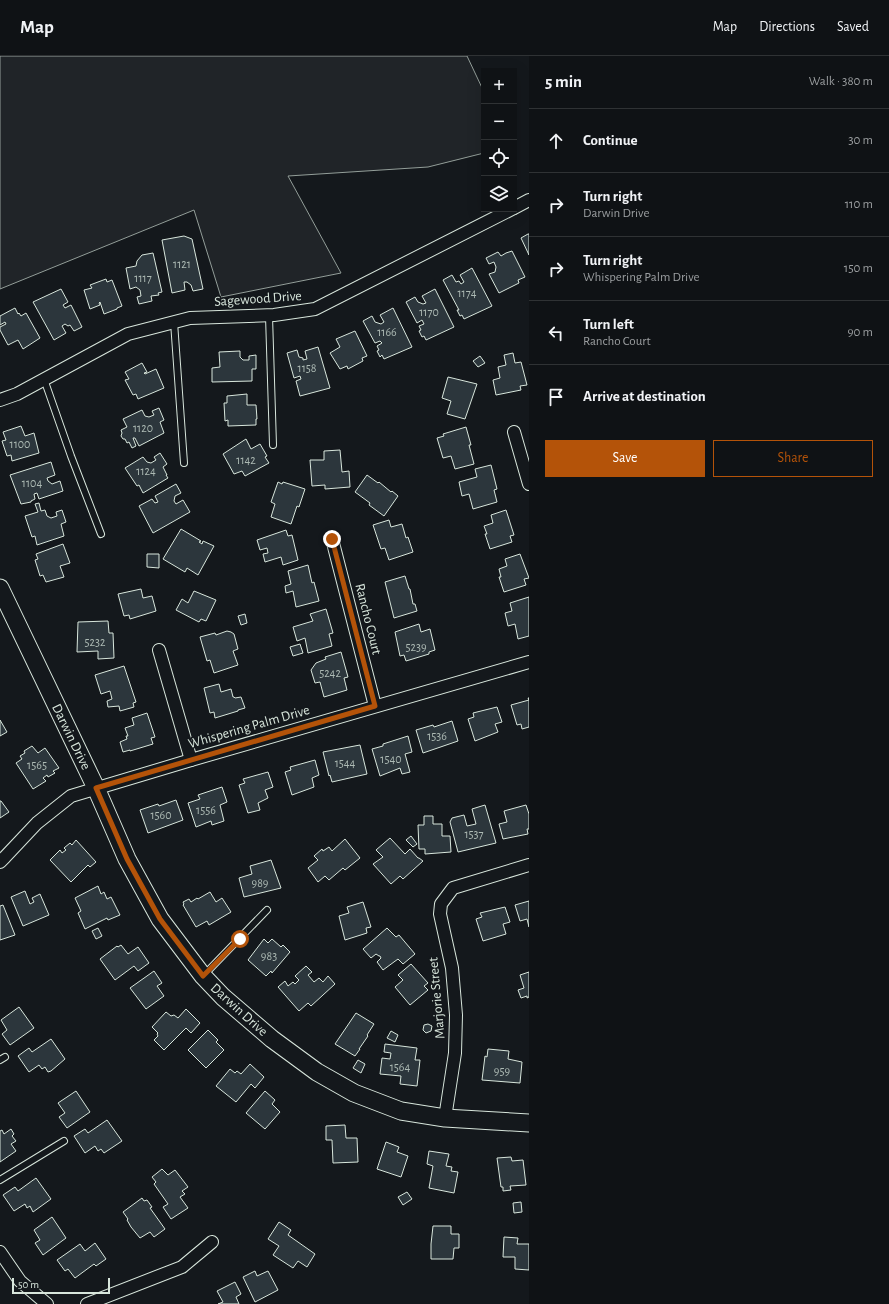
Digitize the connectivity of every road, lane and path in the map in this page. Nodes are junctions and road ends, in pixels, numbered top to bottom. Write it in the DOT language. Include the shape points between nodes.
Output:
graph roads {
  1 [pos="529,200"];
  2 [pos="517,206"];
  3 [pos="505,212"];
  4 [pos="270,316"];
  5 [pos="174,322"];
  6 [pos="44,379"];
  7 [pos="0,400"];
  8 [pos="514,432"];
  9 [pos="273,445"];
  10 [pos="184,463"];
  11 [pos="529,484"];
  12 [pos="102,534"];
  13 [pos="332,539"];
  14 [pos="0,588"];
  15 [pos="160,650"];
  16 [pos="529,662"];
  17 [pos="375,706"];
  18 [pos="191,760"];
  19 [pos="96,788"];
  20 [pos="0,862"];
  21 [pos="529,865"];
  22 [pos="267,910"];
  23 [pos="203,976"];
  24 [pos="445,1118"];
  25 [pos="529,1124"];
  26 [pos="64,1141"];
  27 [pos="0,1180"];
  28 [pos="212,1242"];
  29 [pos="0,1252"];
  30 [pos="47,1304"];
  31 [pos="87,1304"];
  1 -- 2 [label="street, Sagewood Drive"];
  3 -- 4 [label="street, Sagewood Drive" via="315,309"];
  4 -- 5 [label="street, Sagewood Drive" via="190,318"];
  4 -- 9 [label="lane"];
  5 -- 6 [label="street, Sagewood Drive" via="128,334"];
  5 -- 10 [label="lane"];
  6 -- 7 [label="street, Sagewood Drive"];
  6 -- 12 [label="lane"];
  8 -- 11 [label="street"];
  13 -- 17 [label="street, Rancho Court"];
  14 -- 19 [label="street, Darwin Drive"];
  15 -- 18 [label="street"];
  16 -- 17 [label="street, Whispering Palm Drive"];
  17 -- 18 [label="street, Whispering Palm Drive"];
  18 -- 19 [label="street, Whispering Palm Drive"];
  19 -- 20 [label="street, Whispering Palm Drive" via="71,796 38,823"];
  19 -- 23 [label="street, Darwin Drive" via="127,859 160,919"];
  21 -- 24 [label="street, Marjorie Street" via="453,888 441,904 440,914 452,968 456,1015 455,1053"];
  22 -- 23 [label="lane"];
  23 -- 24 [label="street, Darwin Drive" via="223,997 272,1039 323,1076 354,1093 401,1111"];
  24 -- 25 [label="street, Darwin Drive"];
  26 -- 27 [label="lane"];
  28 -- 31 [label="street" via="182,1267"];
  29 -- 30 [label="street" via="20,1281"];
}
